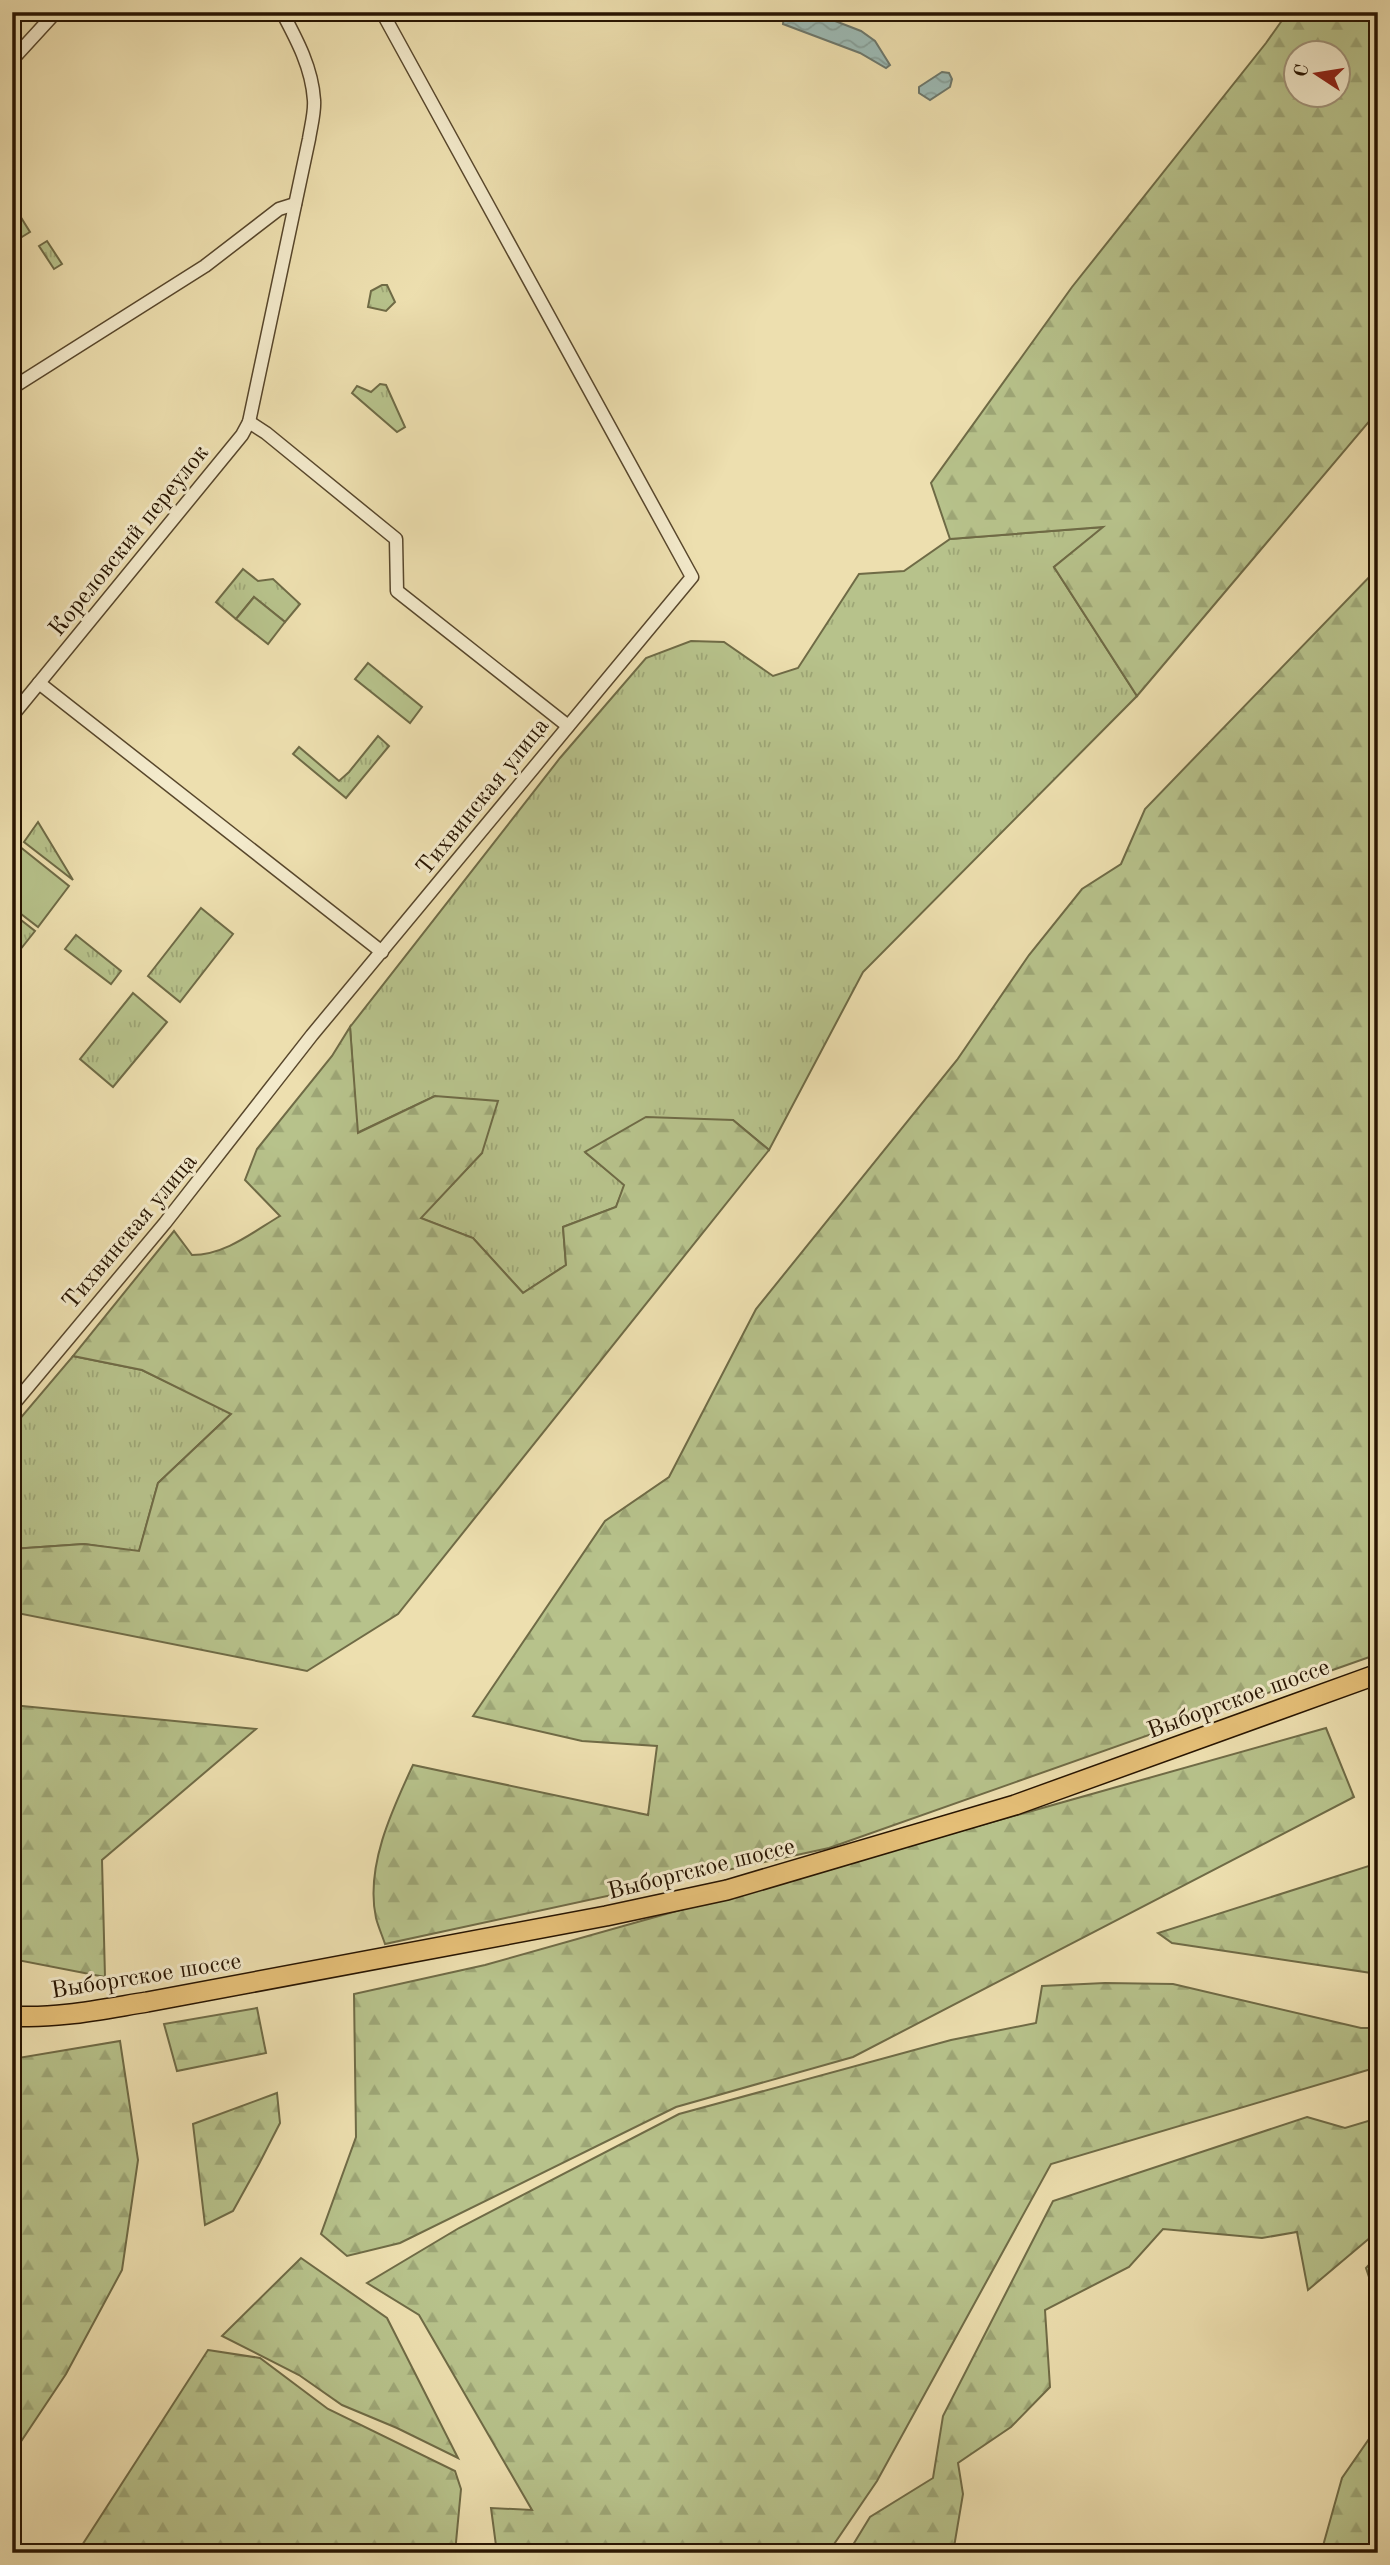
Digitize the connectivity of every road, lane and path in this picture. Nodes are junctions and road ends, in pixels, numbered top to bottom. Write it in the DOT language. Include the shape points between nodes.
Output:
graph roads {
  1 [pos="56,12"];
  2 [pos="282,12"];
  3 [pos="382,12"];
  4 [pos="12,60"];
  5 [pos="295,204"];
  6 [pos="12,388"];
  7 [pos="248,422"];
  8 [pos="39,683"];
  9 [pos="12,716"];
  10 [pos="568,726"];
  11 [pos="382,952"];
  12 [pos="12,1406"];
  13 [pos="1378,1674"];
  14 [pos="12,2016"];
  1 -- 4 [label="street"];
  2 -- 5 [label="street" via="310,71 314,102"];
  3 -- 10 [label="street" via="692,577"];
  5 -- 6 [label="street" via="279,209 205,266"];
  5 -- 7 [label="street"];
  7 -- 8 [label="street, Кореловский переулок"];
  7 -- 10 [label="street, Тихвинская улица" via="396,539 397,591"];
  8 -- 9 [label="street, Кореловский переулок"];
  8 -- 11 [label="street"];
  10 -- 11 [label="street, Тихвинская улица"];
  11 -- 12 [label="street, Тихвинская улица"];
  13 -- 14 [label="main road, Выборгское шоссе" via="1015,1805 727,1890 147,2003"];
}
